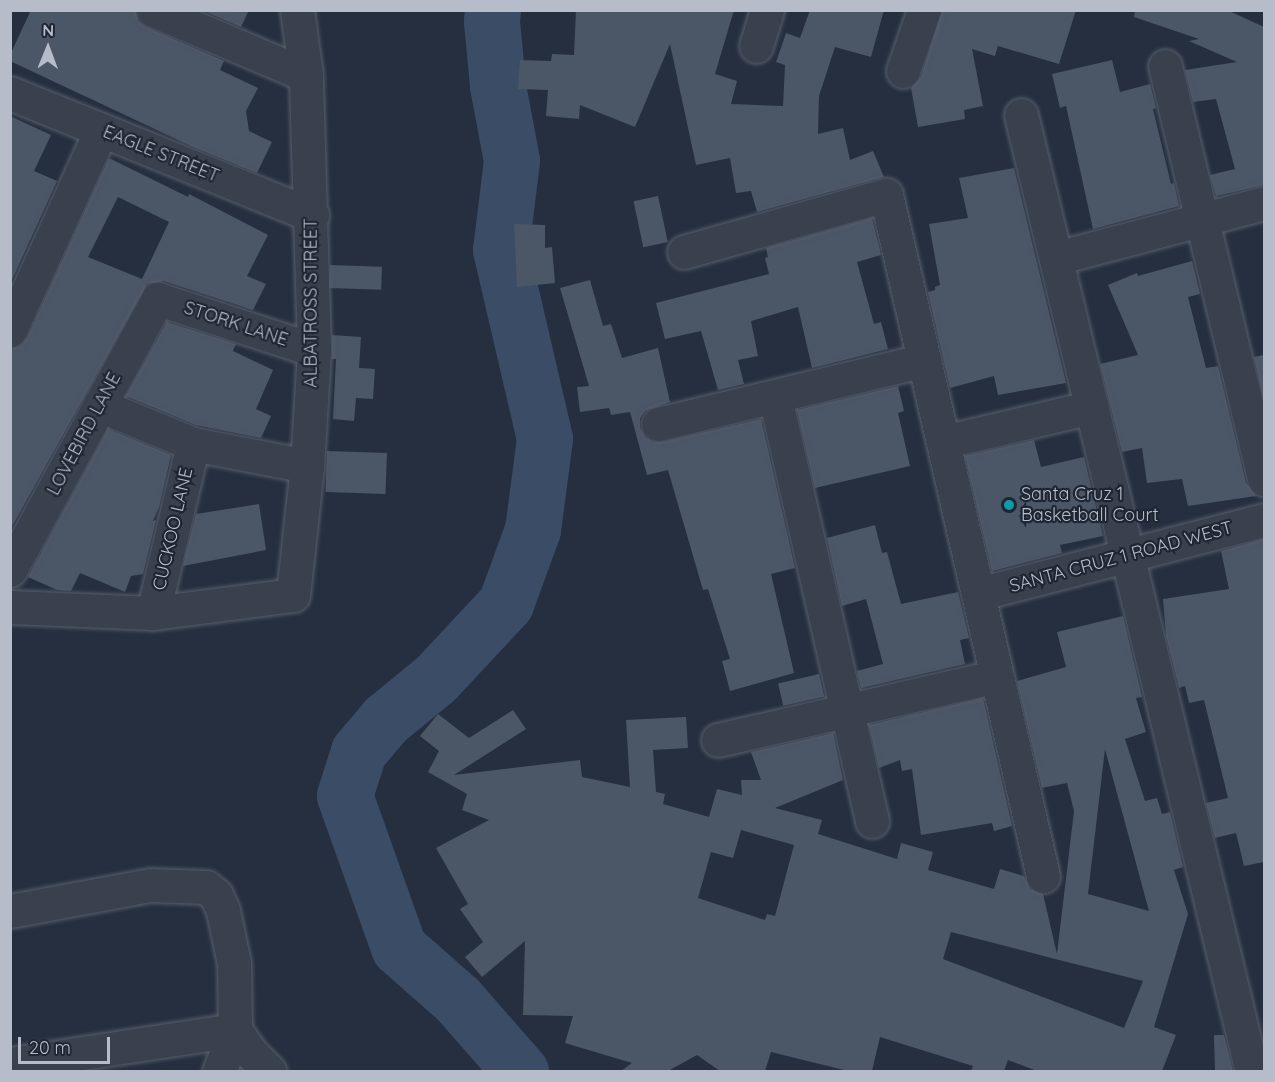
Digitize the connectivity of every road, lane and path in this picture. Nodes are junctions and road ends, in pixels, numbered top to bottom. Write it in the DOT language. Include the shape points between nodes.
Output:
graph roads {
  1 [pos="153,10"];
  2 [pos="297,10"];
  3 [pos="767,10"];
  4 [pos="924,10"];
  5 [pos="756,46"];
  6 [pos="1165,66"];
  7 [pos="903,71"];
  8 [pos="306,75"];
  9 [pos="10,93"];
  10 [pos="1021,115"];
  11 [pos="100,130"];
  12 [pos="1264,203"];
  13 [pos="312,215"];
  14 [pos="1202,220"];
  15 [pos="684,252"];
  16 [pos="1056,258"];
  17 [pos="158,299"];
  18 [pos="10,330"];
  19 [pos="314,350"];
  20 [pos="924,360"];
  21 [pos="775,396"];
  22 [pos="99,405"];
  23 [pos="1092,407"];
  24 [pos="658,424"];
  25 [pos="942,442"];
  26 [pos="192,444"];
  27 [pos="307,466"];
  28 [pos="1264,479"];
  29 [pos="1264,520"];
  30 [pos="1128,555"];
  31 [pos="10,570"];
  32 [pos="978,594"];
  33 [pos="10,607"];
  34 [pos="153,614"];
  35 [pos="997,676"];
  36 [pos="846,711"];
  37 [pos="718,740"];
  38 [pos="872,821"];
  39 [pos="1043,876"];
  40 [pos="10,911"];
  41 [pos="235,1030"];
  42 [pos="10,1064"];
  43 [pos="219,1071"];
  44 [pos="270,1071"];
  45 [pos="1252,1071"];
  1 -- 8 [label="street"];
  2 -- 8 [label="street, ALBATROSS STREET"];
  3 -- 5 [label="street"];
  4 -- 7 [label="street"];
  6 -- 14 [label="street"];
  8 -- 13 [label="street, ALBATROSS STREET"];
  9 -- 11 [label="street, EAGLE STREET"];
  10 -- 16 [label="street"];
  11 -- 13 [label="street, EAGLE STREET"];
  11 -- 18 [label="street"];
  12 -- 14 [label="street"];
  13 -- 19 [label="street, ALBATROSS STREET"];
  14 -- 16 [label="street"];
  14 -- 28 [label="street"];
  15 -- 20 [label="street" via="886,195"];
  16 -- 23 [label="street"];
  17 -- 19 [label="street, STORK LANE"];
  17 -- 22 [label="street, LOVEBIRD LANE"];
  19 -- 27 [label="street, ALBATROSS STREET"];
  20 -- 21 [label="street"];
  20 -- 25 [label="street"];
  21 -- 24 [label="street"];
  21 -- 36 [label="street"];
  22 -- 26 [label="street"];
  22 -- 31 [label="street, LOVEBIRD LANE"];
  23 -- 25 [label="street"];
  23 -- 30 [label="street"];
  25 -- 32 [label="street"];
  26 -- 27 [label="street"];
  26 -- 34 [label="street, CUCKOO LANE"];
  27 -- 34 [label="street, ALBATROSS STREET" via="293,595"];
  29 -- 30 [label="street, SANTA CRUZ 1 ROAD WEST"];
  30 -- 32 [label="street, SANTA CRUZ 1 ROAD WEST"];
  30 -- 45 [label="street"];
  32 -- 35 [label="street"];
  33 -- 34 [label="street"];
  35 -- 36 [label="street"];
  35 -- 39 [label="street"];
  36 -- 37 [label="street"];
  36 -- 38 [label="street"];
  40 -- 41 [label="street" via="150,885 206,887 216,895 224,911 234,963"];
  41 -- 42 [label="street"];
  41 -- 43 [label="street"];
  41 -- 44 [label="street"];
}
